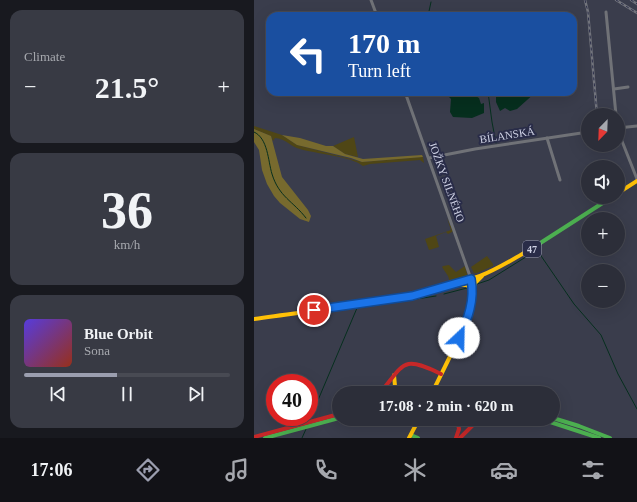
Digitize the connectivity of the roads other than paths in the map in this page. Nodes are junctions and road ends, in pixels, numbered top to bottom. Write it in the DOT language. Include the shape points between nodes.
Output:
graph roads {
  1 [pos="371,0"];
  2 [pos="376,12"];
  3 [pos="606,12"];
  4 [pos="628,87"];
  5 [pos="614,90"];
  6 [pos="406,96"];
  7 [pos="615,108"];
  8 [pos="637,126"];
  9 [pos="625,127"];
  10 [pos="581,133"];
  11 [pos="547,138"];
  12 [pos="625,150"];
  13 [pos="429,158"];
  14 [pos="560,180"];
  15 [pos="637,182"];
  16 [pos="625,189"];
  17 [pos="601,204"];
  18 [pos="482,275"];
  19 [pos="471,279"];
  20 [pos="449,286"];
  21 [pos="471,303"];
  22 [pos="254,319"];
  23 [pos="441,374"];
  24 [pos="394,375"];
  25 [pos="385,386"];
  26 [pos="395,386"];
  27 [pos="435,386"];
  28 [pos="332,416"];
  29 [pos="332,420"];
  30 [pos="560,421"];
  31 [pos="560,424"];
  32 [pos="415,426"];
  33 [pos="458,426"];
  34 [pos="472,426"];
  35 [pos="578,428"];
  36 [pos="587,431"];
  37 [pos="410,436"];
  38 [pos="254,437"];
  39 [pos="266,438"];
  40 [pos="418,438"];
  41 [pos="456,438"];
  42 [pos="460,438"];
  43 [pos="599,438"];
  44 [pos="610,438"];
  1 -- 2 [label="street"];
  3 -- 5 [label="street"];
  4 -- 5 [label="street"];
  5 -- 7 [label="street"];
  6 -- 13 [label="street, JOŽKY SILNÉHO"];
  8 -- 9 [label="street"];
  10 -- 11 [label="street, BÍLANSKÁ"];
  11 -- 13 [label="street, BÍLANSKÁ"];
  11 -- 14 [label="street"];
  12 -- 15 [label="street"];
  13 -- 19 [label="street, JOŽKY SILNÉHO"];
  15 -- 16 [label="main road"];
  17 -- 18 [label="main road, 47" via="531,249"];
  18 -- 19 [label="main road, 47"];
  18 -- 21 [label="main road" via="475,283"];
  19 -- 20 [label="main road, 47"];
  19 -- 21 [label="main road"];
  20 -- 21 [label="main road" via="469,286"];
  20 -- 22 [label="main road, 47" via="397,298"];
  21 -- 23 [label="main road" via="464,328"];
  23 -- 24 [label="main road" via="412,362 404,364"];
  23 -- 27 [label="main road"];
  24 -- 25 [label="main road"];
  24 -- 26 [label="main road"];
  28 -- 38 [label="main road"];
  29 -- 39 [label="main road"];
  30 -- 35 [label="main road"];
  31 -- 35 [label="main road"];
  32 -- 37 [label="main road"];
  33 -- 41 [label="main road"];
  34 -- 42 [label="main road"];
  35 -- 36 [label="main road"];
  36 -- 43 [label="main road"];
  36 -- 44 [label="main road"];
  37 -- 40 [label="main road"];
}
